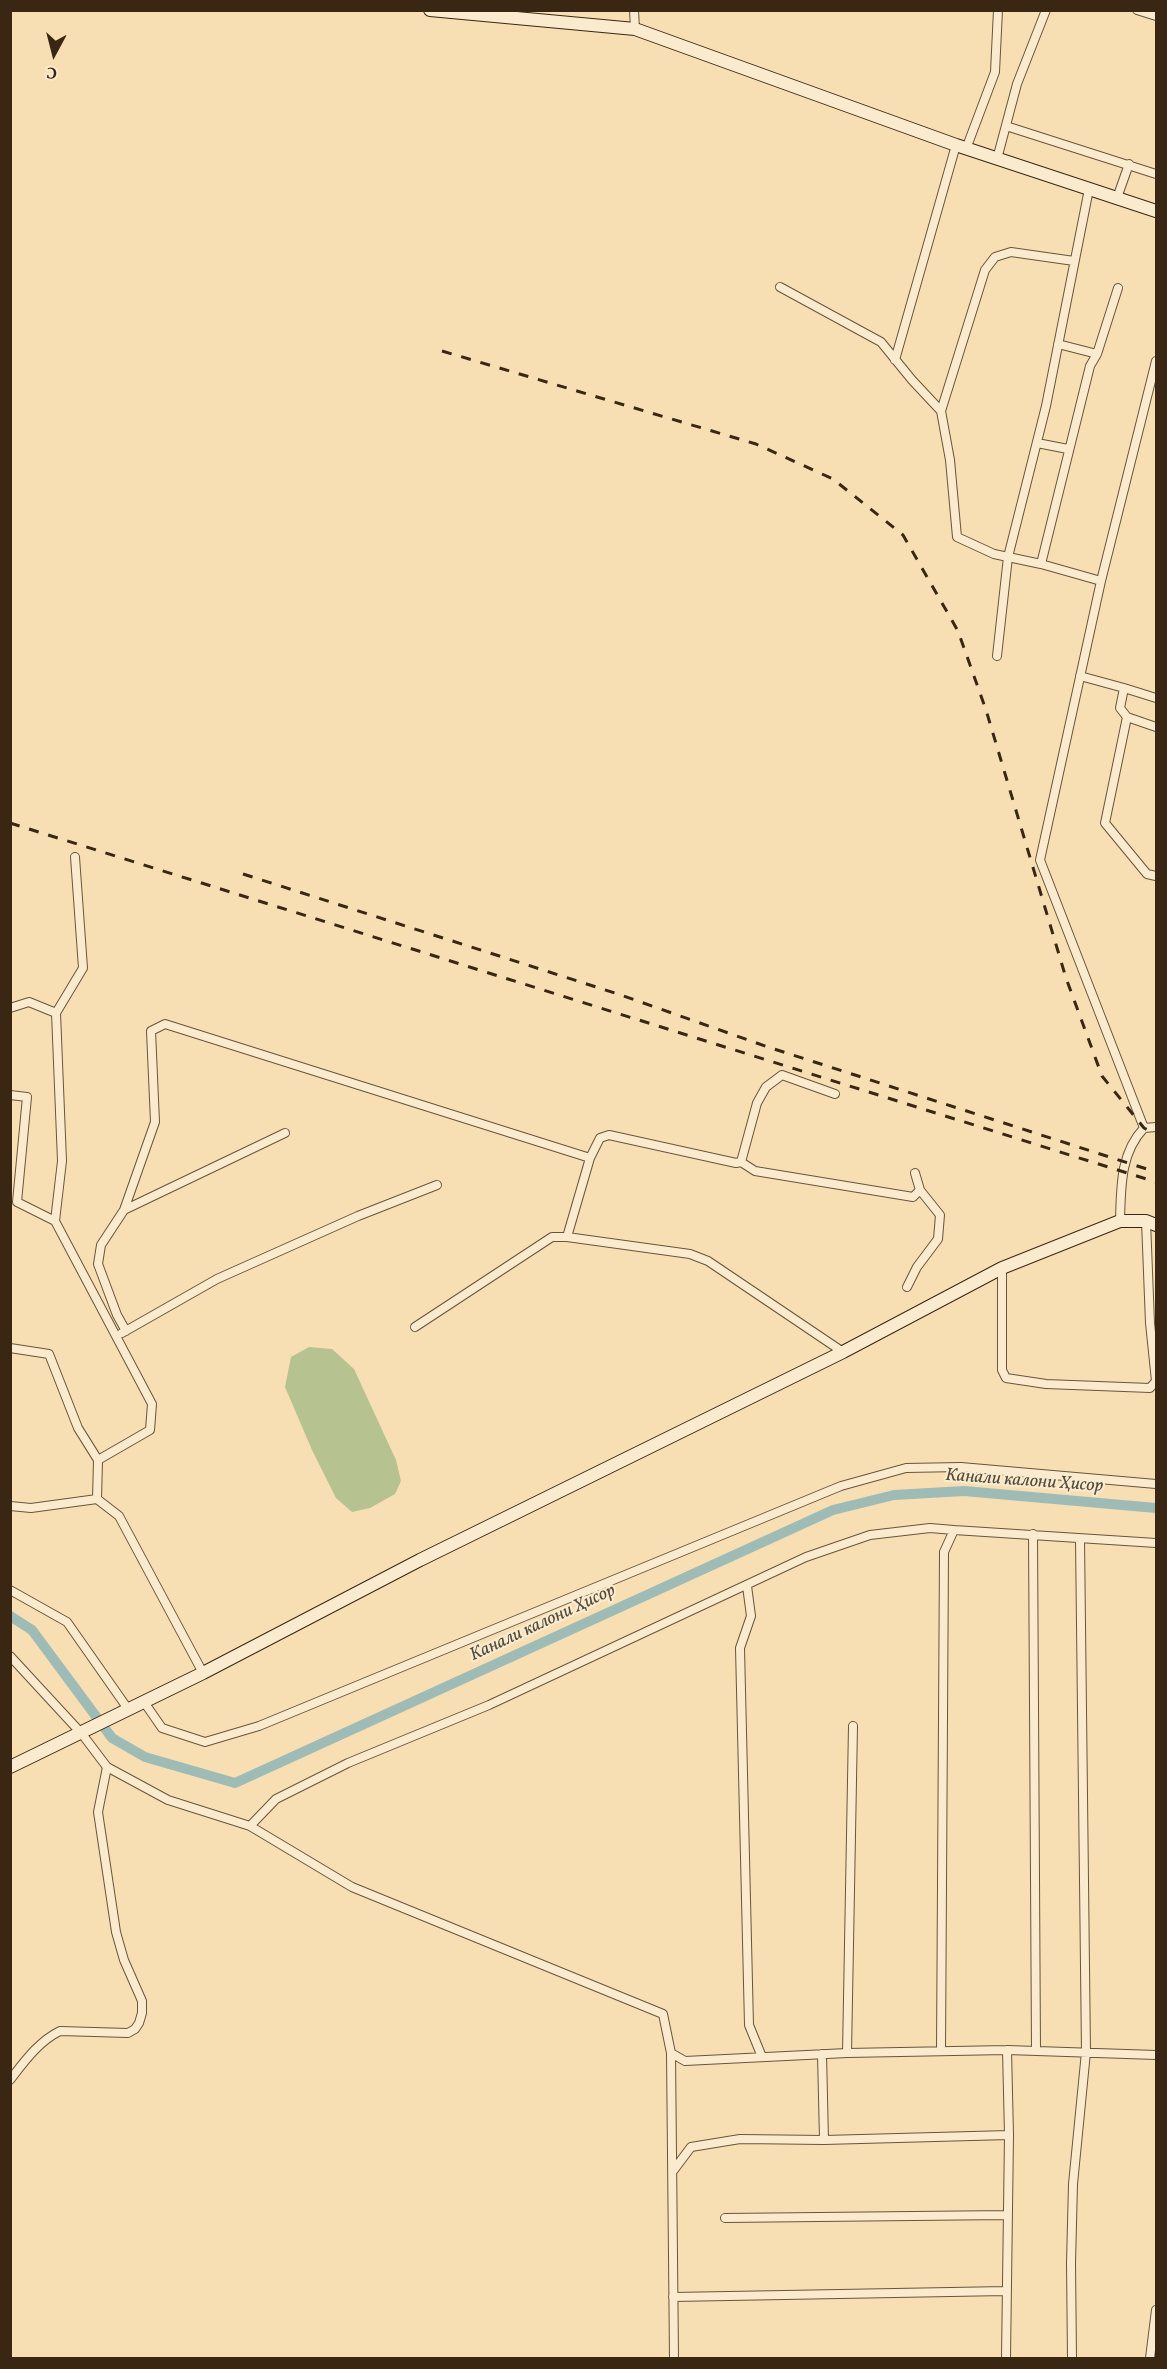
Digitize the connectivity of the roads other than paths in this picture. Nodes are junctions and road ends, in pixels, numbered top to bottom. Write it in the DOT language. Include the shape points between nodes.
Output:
graph roads {
  1 [pos="430,10"];
  2 [pos="634,10"];
  3 [pos="998,10"];
  4 [pos="1046,10"];
  5 [pos="1137,10"];
  6 [pos="1156,16"];
  7 [pos="635,29"];
  8 [pos="1006,126"];
  9 [pos="961,147"];
  10 [pos="997,159"];
  11 [pos="1129,164"];
  12 [pos="1156,174"];
  13 [pos="1089,189"];
  14 [pos="1117,198"];
  15 [pos="1156,210"];
  16 [pos="1074,261"];
  17 [pos="780,287"];
  18 [pos="1118,288"];
  19 [pos="1058,344"];
  20 [pos="1097,354"];
  21 [pos="896,360"];
  22 [pos="1156,361"];
  23 [pos="941,411"];
  24 [pos="1037,442"];
  25 [pos="1068,449"];
  26 [pos="1008,557"];
  27 [pos="1041,564"];
  28 [pos="1101,581"];
  29 [pos="997,656"];
  30 [pos="1080,676"];
  31 [pos="1124,688"];
  32 [pos="1156,698"];
  33 [pos="1127,717"];
  34 [pos="1156,727"];
  35 [pos="75,857"];
  36 [pos="1156,876"];
  37 [pos="10,1008"];
  38 [pos="56,1013"];
  39 [pos="835,1094"];
  40 [pos="10,1095"];
  41 [pos="1156,1127"];
  42 [pos="1144,1128"];
  43 [pos="285,1133"];
  44 [pos="590,1158"];
  45 [pos="741,1162"];
  46 [pos="915,1173"];
  47 [pos="437,1185"];
  48 [pos="920,1190"];
  49 [pos="124,1210"];
  50 [pos="55,1221"];
  51 [pos="1119,1221"];
  52 [pos="1151,1223"];
  53 [pos="567,1237"];
  54 [pos="1002,1268"];
  55 [pos="907,1287"];
  56 [pos="415,1327"];
  57 [pos="126,1331"];
  58 [pos="116,1336"];
  59 [pos="10,1348"];
  60 [pos="843,1352"];
  61 [pos="1156,1382"];
  62 [pos="98,1460"];
  63 [pos="1156,1484"];
  64 [pos="97,1499"];
  65 [pos="10,1506"];
  66 [pos="954,1530"];
  67 [pos="1033,1534"];
  68 [pos="1080,1539"];
  69 [pos="1156,1543"];
  70 [pos="747,1586"];
  71 [pos="10,1590"];
  72 [pos="10,1656"];
  73 [pos="203,1673"];
  74 [pos="144,1702"];
  75 [pos="128,1709"];
  76 [pos="853,1726"];
  77 [pos="81,1734"];
  78 [pos="10,1767"];
  79 [pos="106,1767"];
  80 [pos="250,1826"];
  81 [pos="1036,2049"];
  82 [pos="1007,2050"];
  83 [pos="941,2051"];
  84 [pos="1086,2052"];
  85 [pos="671,2053"];
  86 [pos="847,2053"];
  87 [pos="822,2054"];
  88 [pos="1156,2055"];
  89 [pos="762,2057"];
  90 [pos="10,2080"];
  91 [pos="1009,2135"];
  92 [pos="824,2140"];
  93 [pos="673,2171"];
  94 [pos="1007,2215"];
  95 [pos="725,2218"];
  96 [pos="1006,2291"];
  97 [pos="673,2296"];
  98 [pos="1156,2310"];
  99 [pos="674,2358"];
  100 [pos="1006,2358"];
  101 [pos="1072,2358"];
  102 [pos="1150,2358"];
  1 -- 7 [label="main road"];
  2 -- 7 [label="street"];
  3 -- 9 [label="street" via="995,72"];
  4 -- 8 [label="street" via="1017,84"];
  5 -- 6 [label="street"];
  7 -- 9 [label="main road"];
  8 -- 10 [label="street"];
  8 -- 11 [label="street"];
  9 -- 10 [label="main road"];
  9 -- 21 [label="street"];
  10 -- 13 [label="main road"];
  11 -- 12 [label="street"];
  11 -- 14 [label="street"];
  13 -- 14 [label="main road"];
  13 -- 16 [label="street"];
  14 -- 15 [label="main road"];
  16 -- 19 [label="street"];
  16 -- 23 [label="street" via="1011,252 995,257 985,270"];
  17 -- 21 [label="street" via="881,342"];
  18 -- 20 [label="street"];
  19 -- 20 [label="street"];
  19 -- 24 [label="street"];
  20 -- 25 [label="street" via="1090,366"];
  21 -- 23 [label="street"];
  22 -- 28 [label="street"];
  23 -- 26 [label="street" via="957,537"];
  24 -- 25 [label="street"];
  24 -- 26 [label="street"];
  25 -- 27 [label="street"];
  26 -- 27 [label="street"];
  26 -- 29 [label="street"];
  27 -- 28 [label="street"];
  28 -- 30 [label="street"];
  30 -- 31 [label="street"];
  30 -- 42 [label="street" via="1040,860"];
  31 -- 32 [label="street"];
  31 -- 33 [label="street" via="1120,708"];
  33 -- 34 [label="street"];
  33 -- 36 [label="street" via="1105,823 1147,874"];
  35 -- 38 [label="street" via="83,968"];
  37 -- 38 [label="street" via="29,1002"];
  38 -- 50 [label="street" via="62,1161"];
  39 -- 45 [label="street" via="782,1075 766,1087 757,1103"];
  40 -- 50 [label="street" via="27,1097 17,1202"];
  41 -- 42 [label="street"];
  42 -- 51 [label="street" via="1135,1138 1122,1172"];
  43 -- 49 [label="street"];
  44 -- 45 [label="street" via="600,1138 609,1135"];
  44 -- 49 [label="street" via="165,1024 151,1031 155,1122"];
  44 -- 53 [label="street"];
  45 -- 48 [label="street" via="755,1171 913,1197"];
  46 -- 48 [label="street"];
  47 -- 57 [label="street" via="217,1279"];
  48 -- 55 [label="street" via="940,1215 938,1239"];
  49 -- 57 [label="street" via="101,1245 98,1264"];
  50 -- 58 [label="street"];
  51 -- 52 [label="main road"];
  51 -- 54 [label="main road"];
  52 -- 61 [label="street" via="1150,1323"];
  53 -- 56 [label="street" via="552,1237"];
  53 -- 60 [label="street" via="690,1254 708,1261"];
  54 -- 60 [label="main road"];
  54 -- 61 [label="street" via="1002,1370 1006,1378 1046,1384 1150,1388"];
  57 -- 58 [label="street"];
  58 -- 62 [label="street" via="152,1404 150,1430"];
  59 -- 62 [label="street" via="49,1354 78,1428"];
  60 -- 73 [label="main road" via="420,1560"];
  62 -- 64 [label="street"];
  63 -- 74 [label="street" via="961,1467 906,1468 841,1486 259,1726 204,1742 162,1728"];
  64 -- 65 [label="street" via="32,1508"];
  64 -- 73 [label="street" via="119,1516"];
  66 -- 67 [label="street"];
  66 -- 70 [label="street" via="930,1528 870,1534 806,1557"];
  66 -- 83 [label="street" via="944,1552"];
  67 -- 68 [label="street"];
  67 -- 81 [label="street"];
  68 -- 69 [label="street"];
  68 -- 84 [label="street"];
  70 -- 80 [label="street" via="489,1705 348,1763 276,1799"];
  70 -- 89 [label="street" via="751,1616 740,1648 749,2025"];
  71 -- 75 [label="street" via="67,1622"];
  72 -- 77 [label="street"];
  73 -- 74 [label="main road"];
  74 -- 75 [label="main road"];
  75 -- 77 [label="main road"];
  76 -- 86 [label="street"];
  77 -- 78 [label="main road"];
  77 -- 79 [label="street"];
  79 -- 80 [label="street" via="168,1800"];
  79 -- 90 [label="street" via="98,1812 116,1932 142,2001 142,2013 135,2030 128,2033 67,2031 51,2035"];
  80 -- 85 [label="street" via="352,1887 663,2014"];
  81 -- 82 [label="street"];
  81 -- 84 [label="street"];
  82 -- 83 [label="street"];
  82 -- 91 [label="street"];
  83 -- 86 [label="street"];
  84 -- 88 [label="street"];
  84 -- 101 [label="street" via="1073,2184"];
  85 -- 89 [label="street" via="685,2061"];
  85 -- 93 [label="street"];
  86 -- 87 [label="street"];
  87 -- 89 [label="street"];
  87 -- 92 [label="street"];
  91 -- 92 [label="street"];
  91 -- 94 [label="street"];
  92 -- 93 [label="street" via="740,2139 691,2147"];
  93 -- 97 [label="street"];
  94 -- 95 [label="street"];
  94 -- 96 [label="street"];
  96 -- 97 [label="street"];
  96 -- 100 [label="street"];
  97 -- 99 [label="street"];
  98 -- 102 [label="street"];
}
